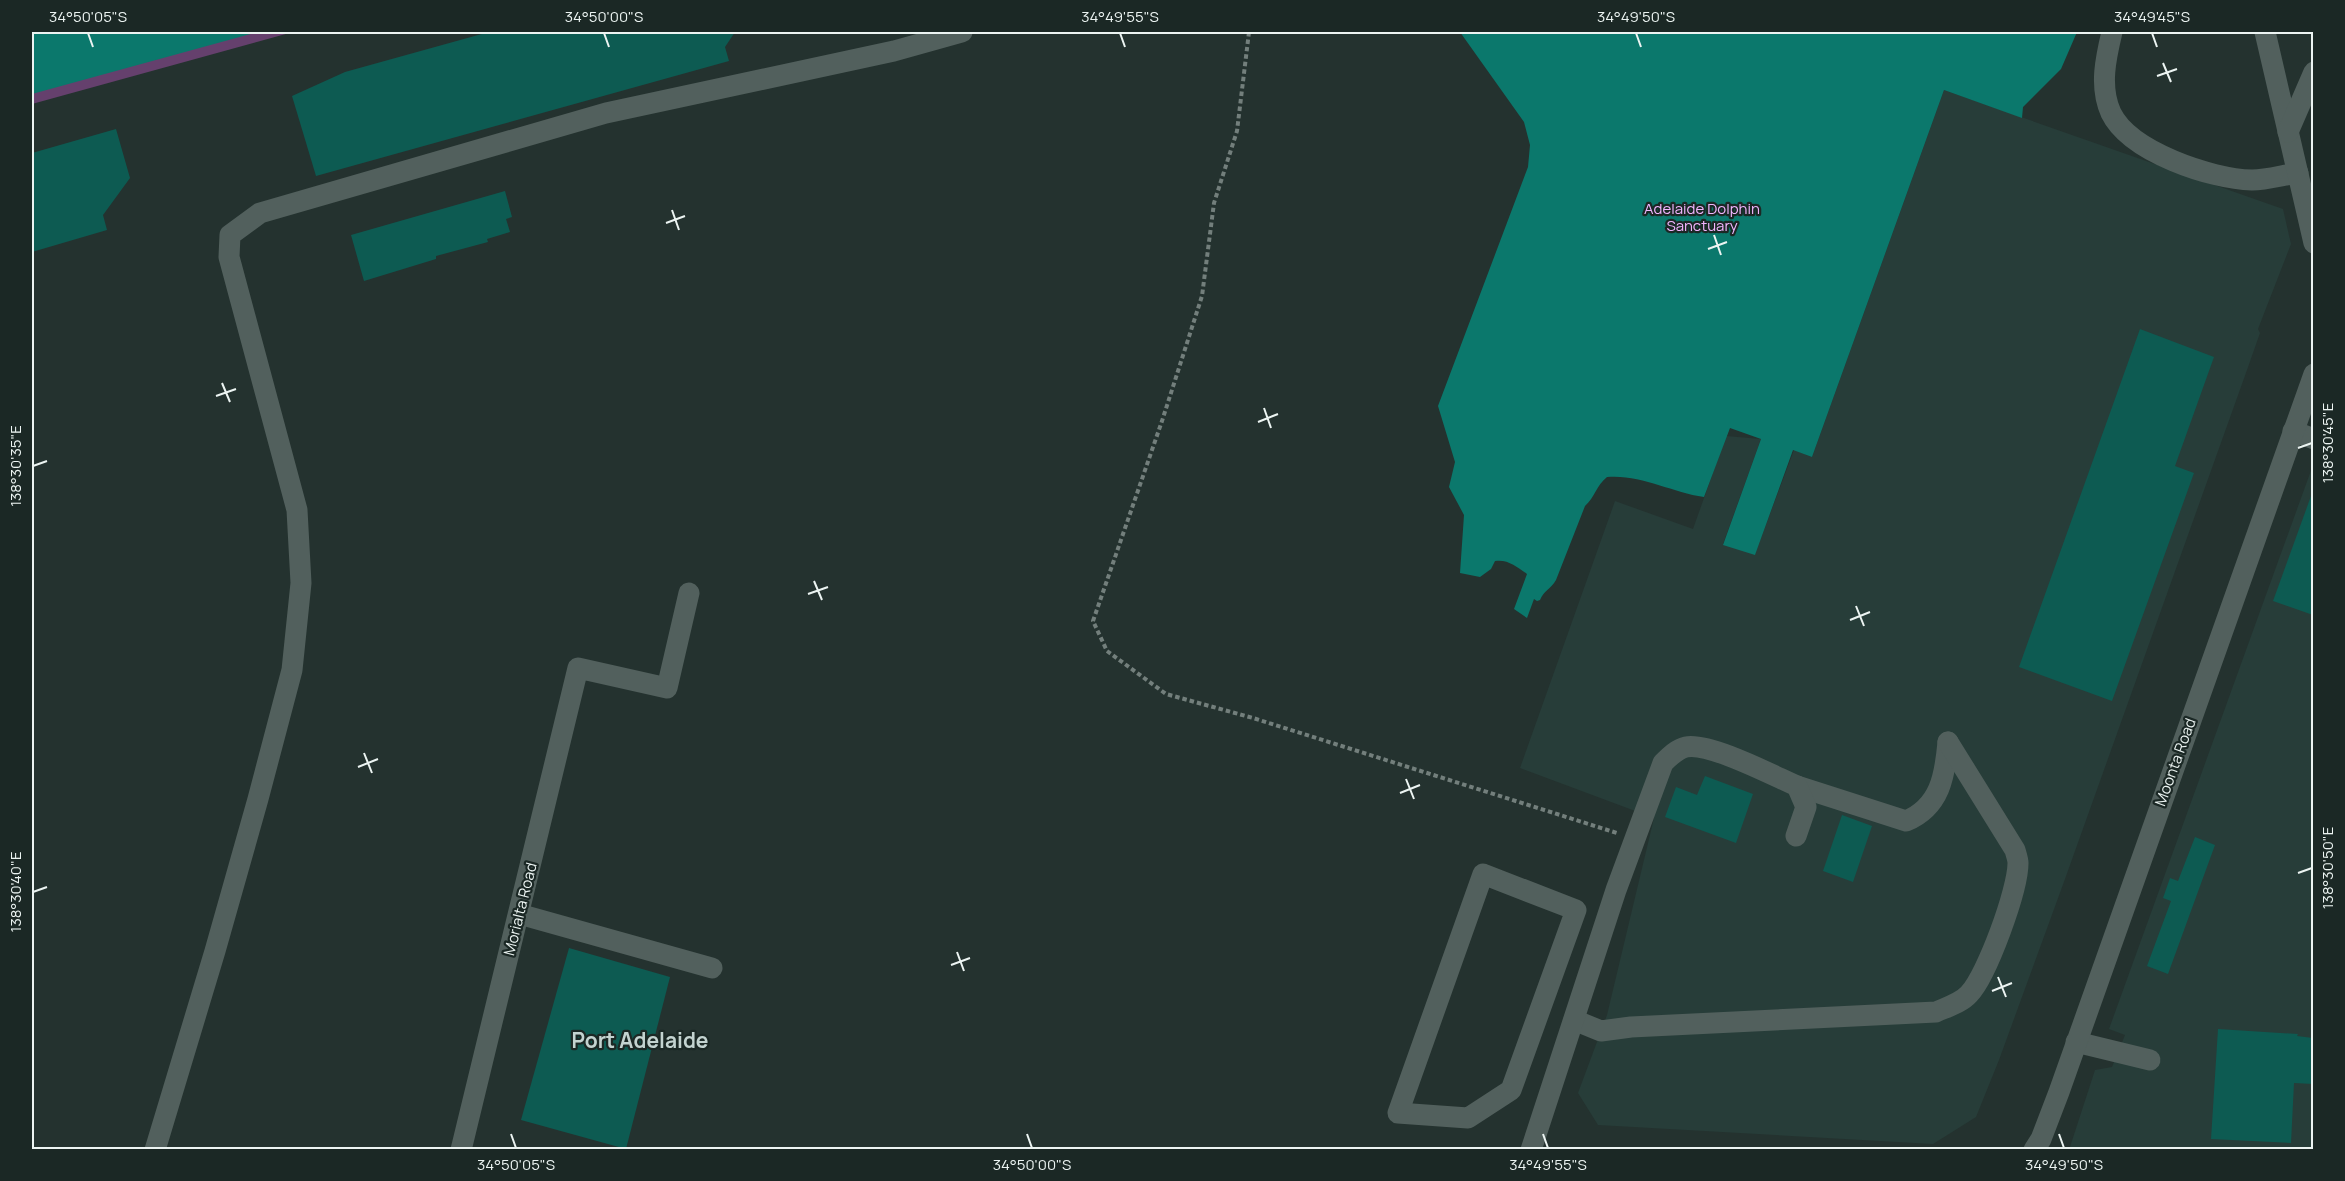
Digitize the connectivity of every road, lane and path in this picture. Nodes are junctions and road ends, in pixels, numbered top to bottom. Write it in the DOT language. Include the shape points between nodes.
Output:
graph roads {
  1 [pos="962,32"];
  2 [pos="1249,32"];
  3 [pos="2112,32"];
  4 [pos="2265,32"];
  5 [pos="2313,72"];
  6 [pos="2288,132"];
  7 [pos="2298,173"];
  8 [pos="2313,243"];
  9 [pos="2313,375"];
  10 [pos="2293,431"];
  11 [pos="2313,439"];
  12 [pos="689,593"];
  13 [pos="1797,786"];
  14 [pos="1796,836"];
  15 [pos="1635,839"];
  16 [pos="519,914"];
  17 [pos="1572,920"];
  18 [pos="1604,933"];
  19 [pos="712,968"];
  20 [pos="1574,1020"];
  21 [pos="2076,1042"];
  22 [pos="2150,1060"];
  23 [pos="155,1149"];
  24 [pos="461,1149"];
  25 [pos="1531,1149"];
  26 [pos="2034,1149"];
  1 -- 23 [label="street" via="894,51 606,113 260,213 230,235 229,257 297,510 301,583 292,670 281,713 222,929"];
  2 -- 15 [label="path" via="1238,130 1214,203 1202,296 1093,621 1107,651 1166,694"];
  3 -- 7 [label="street" via="2104,87 2111,113 2135,141 2169,159 2219,175 2253,180"];
  4 -- 6 [label="street"];
  5 -- 6 [label="street"];
  6 -- 7 [label="street"];
  7 -- 8 [label="street"];
  9 -- 10 [label="street, Moonta Road"];
  10 -- 11 [label="street"];
  10 -- 21 [label="street, Moonta Road"];
  12 -- 16 [label="street, Morialta Road" via="667,688 578,668"];
  13 -- 14 [label="street" via="1806,807"];
  13 -- 15 [label="street" via="1705,747 1687,747 1663,763"];
  13 -- 20 [label="street" via="1906,821 1921,814 1935,797 1946,765 1948,742 2018,861 2015,887 1995,942 1976,986 1967,996 1936,1012 1602,1031"];
  15 -- 18 [label="street"];
  16 -- 19 [label="street"];
  16 -- 24 [label="street, Morialta Road"];
  17 -- 17 [label="street" via="1576,910 1483,874 1398,1113 1468,1118 1511,1090"];
  17 -- 18 [label="street"];
  18 -- 20 [label="street"];
  20 -- 25 [label="street"];
  21 -- 22 [label="street"];
  21 -- 26 [label="street, Moonta Road"];
}
